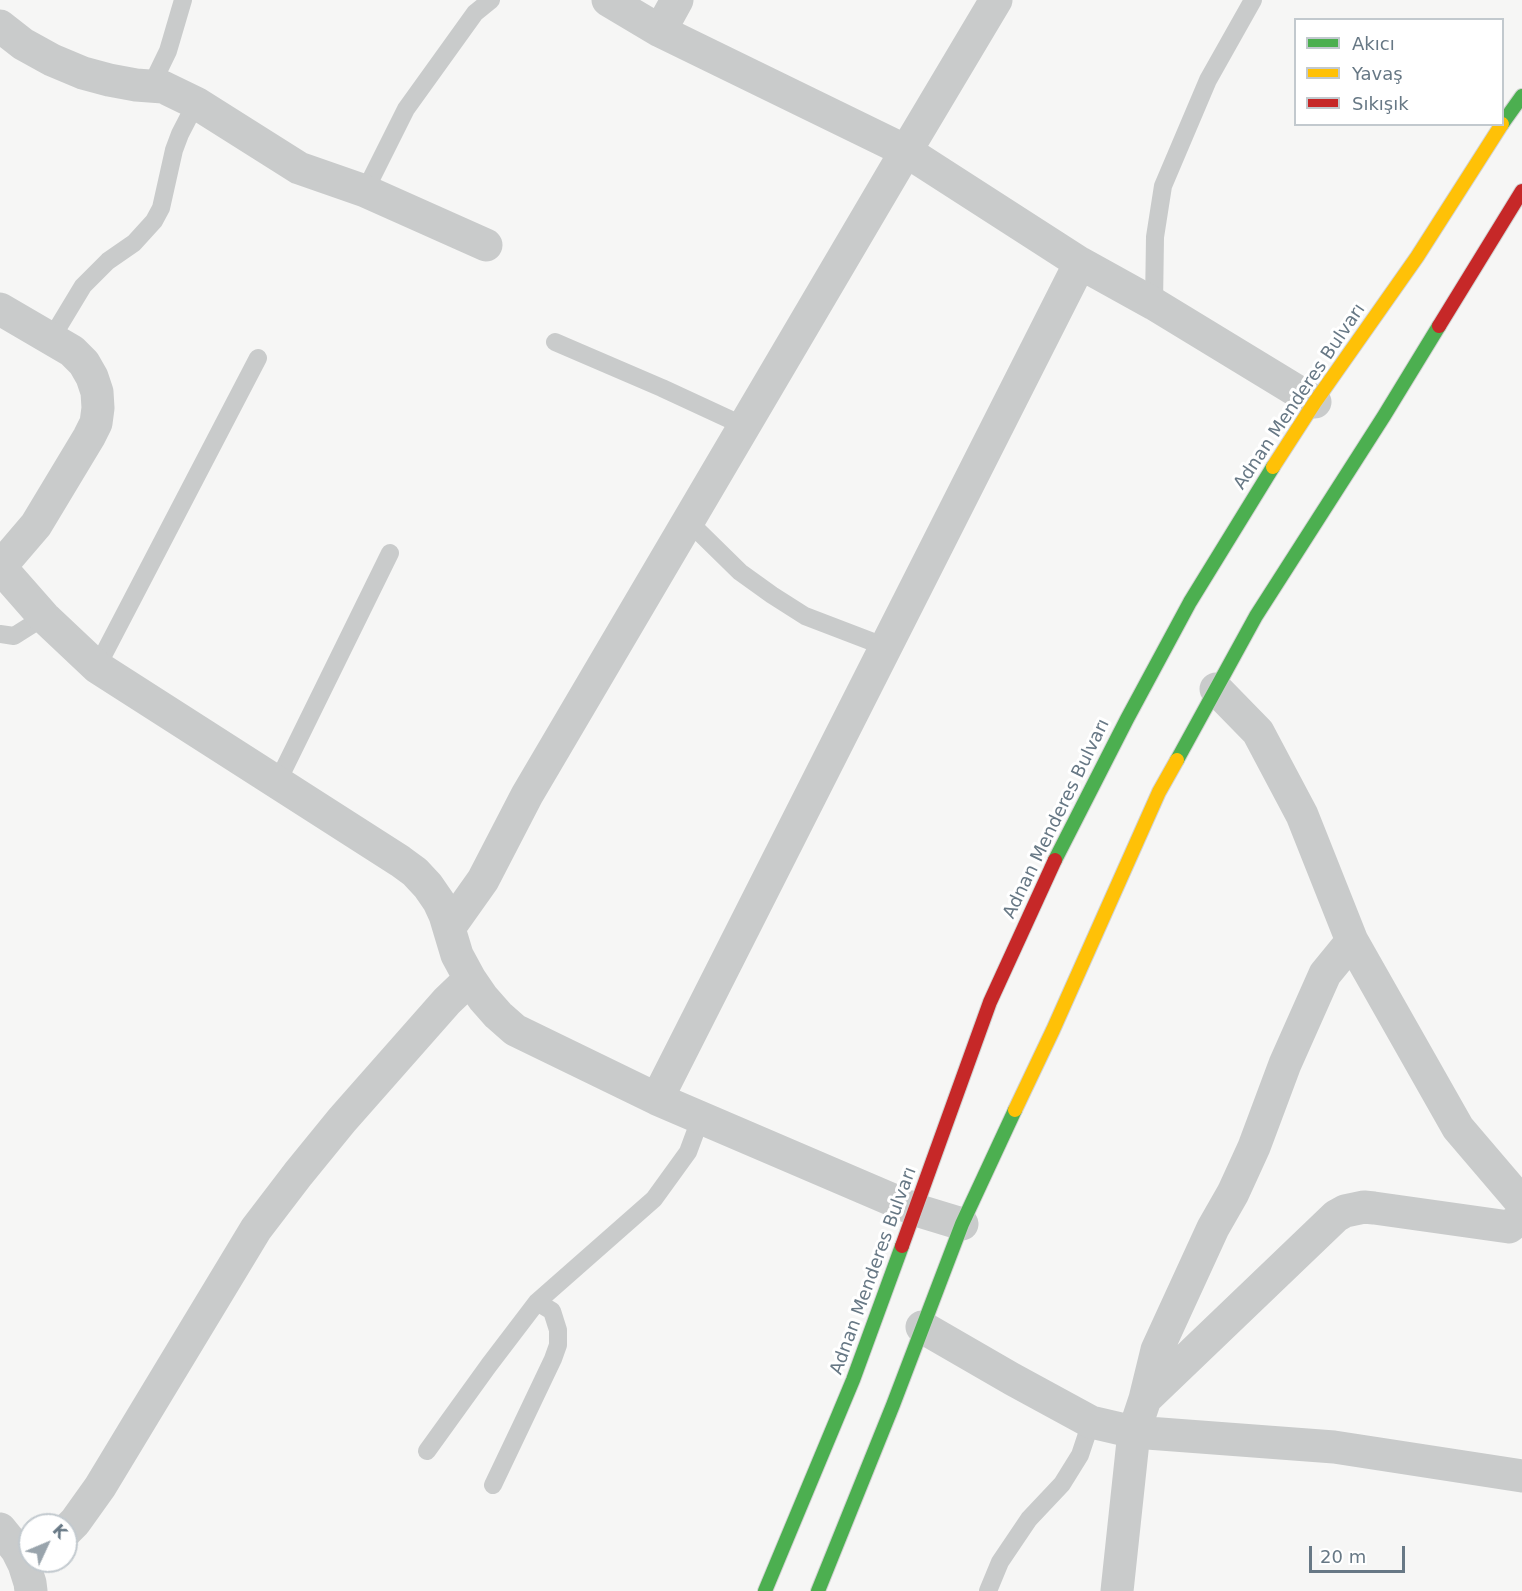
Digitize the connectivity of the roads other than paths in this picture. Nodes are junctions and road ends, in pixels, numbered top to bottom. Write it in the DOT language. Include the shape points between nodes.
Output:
graph roads {
  1 [pos="183,0"];
  2 [pos="491,0"];
  3 [pos="608,0"];
  4 [pos="677,0"];
  5 [pos="996,0"];
  6 [pos="1253,0"];
  7 [pos="0,26"];
  8 [pos="660,31"];
  9 [pos="151,86"];
  10 [pos="1522,96"];
  11 [pos="196,103"];
  12 [pos="1504,121"];
  13 [pos="1501,126"];
  14 [pos="906,151"];
  15 [pos="364,190"];
  16 [pos="1522,191"];
  17 [pos="486,245"];
  18 [pos="1080,263"];
  19 [pos="1154,304"];
  20 [pos="0,309"];
  21 [pos="51,339"];
  22 [pos="555,342"];
  23 [pos="258,358"];
  24 [pos="1316,402"];
  25 [pos="744,426"];
  26 [pos="688,521"];
  27 [pos="390,553"];
  28 [pos="0,567"];
  29 [pos="45,617"];
  30 [pos="0,634"];
  31 [pos="886,647"];
  32 [pos="97,667"];
  33 [pos="1216,689"];
  34 [pos="277,783"];
  35 [pos="449,928"];
  36 [pos="1352,941"];
  37 [pos="470,979"];
  38 [pos="657,1099"];
  39 [pos="701,1117"];
  40 [pos="1522,1203"];
  41 [pos="916,1210"];
  42 [pos="1522,1217"];
  43 [pos="962,1224"];
  44 [pos="537,1302"];
  45 [pos="922,1327"];
  46 [pos="1145,1399"];
  47 [pos="1090,1422"];
  48 [pos="1134,1432"];
  49 [pos="427,1451"];
  50 [pos="1522,1476"];
  51 [pos="493,1485"];
  52 [pos="78,1518"];
  53 [pos="0,1529"];
  54 [pos="18,1552"];
  55 [pos="765,1591"];
  56 [pos="818,1591"];
  57 [pos="988,1591"];
  58 [pos="1117,1591"];
  1 -- 9 [label="lane" via="168,51"];
  2 -- 15 [label="lane" via="476,14 406,109"];
  3 -- 8 [label="street"];
  4 -- 8 [label="street"];
  5 -- 14 [label="street"];
  6 -- 19 [label="lane" via="1208,80 1163,186 1155,237"];
  7 -- 9 [label="street" via="23,44 83,73"];
  8 -- 14 [label="street"];
  9 -- 11 [label="street" via="163,87"];
  10 -- 12 [label="main road, Adnan Menderes Bulvarı"];
  11 -- 15 [label="street" via="300,168"];
  11 -- 21 [label="lane" via="177,142 161,208 154,221 83,286"];
  13 -- 24 [label="main road, Adnan Menderes Bulvarı" via="1417,257"];
  14 -- 18 [label="street"];
  14 -- 25 [label="street"];
  15 -- 17 [label="street"];
  16 -- 33 [label="main road" via="1256,616"];
  18 -- 19 [label="street"];
  18 -- 31 [label="street"];
  19 -- 24 [label="street"];
  20 -- 21 [label="street"];
  21 -- 28 [label="street" via="72,351 92,377 97,392 96,423 36,525"];
  22 -- 25 [label="lane"];
  23 -- 32 [label="lane"];
  24 -- 41 [label="main road, Adnan Menderes Bulvarı" via="1190,602 1061,846 990,1002"];
  25 -- 26 [label="street"];
  26 -- 31 [label="lane" via="740,572 772,595 805,616"];
  26 -- 35 [label="street" via="527,795 483,880"];
  27 -- 34 [label="lane"];
  28 -- 29 [label="street"];
  29 -- 30 [label="lane" via="14,636"];
  29 -- 32 [label="street"];
  31 -- 38 [label="street"];
  32 -- 34 [label="street"];
  33 -- 36 [label="street" via="1258,732 1302,815"];
  33 -- 43 [label="main road" via="1159,792"];
  34 -- 35 [label="street" via="415,872 439,902"];
  35 -- 37 [label="street"];
  36 -- 40 [label="street" via="1458,1128"];
  36 -- 46 [label="street" via="1325,974 1284,1064 1254,1147 1157,1350"];
  37 -- 38 [label="street" via="515,1030"];
  37 -- 52 [label="street" via="342,1120 256,1229"];
  38 -- 39 [label="street"];
  39 -- 41 [label="street"];
  39 -- 44 [label="lane" via="688,1152 654,1199"];
  41 -- 43 [label="street"];
  41 -- 55 [label="main road, Adnan Menderes Bulvarı" via="853,1380"];
  42 -- 46 [label="street" via="1509,1227 1364,1207 1345,1211"];
  43 -- 45 [label="main road"];
  44 -- 49 [label="lane"];
  44 -- 51 [label="lane" via="552,1311 558,1345"];
  45 -- 47 [label="street"];
  45 -- 56 [label="main road"];
  46 -- 48 [label="street"];
  47 -- 48 [label="street"];
  47 -- 57 [label="lane" via="1080,1455 1062,1484 1029,1519 1000,1562"];
  48 -- 50 [label="street" via="1334,1447"];
  48 -- 58 [label="street"];
  53 -- 54 [label="street"];
}
